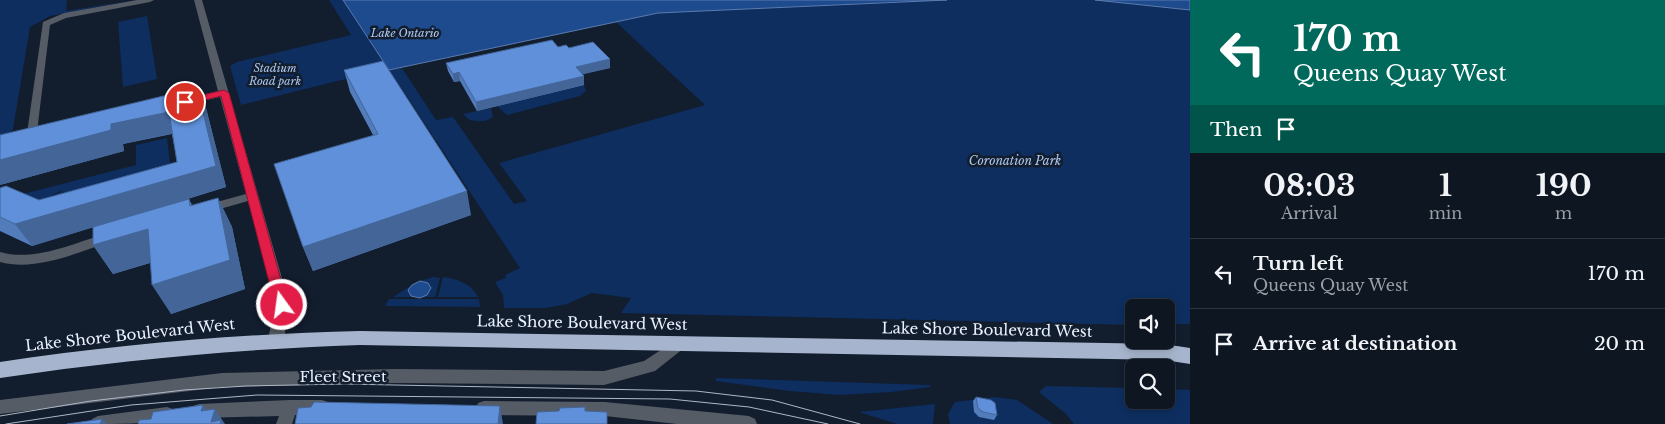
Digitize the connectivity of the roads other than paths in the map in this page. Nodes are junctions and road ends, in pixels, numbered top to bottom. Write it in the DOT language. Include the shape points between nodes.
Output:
graph roads {
  1 [pos="150,0"];
  2 [pos="198,0"];
  3 [pos="224,93"];
  4 [pos="175,105"];
  5 [pos="31,140"];
  6 [pos="252,196"];
  7 [pos="192,213"];
  8 [pos="122,234"];
  9 [pos="0,257"];
  10 [pos="276,340"];
  11 [pos="680,344"];
  12 [pos="1190,347"];
  13 [pos="1164,352"];
  14 [pos="1190,356"];
  15 [pos="0,370"];
  16 [pos="0,407"];
  17 [pos="290,407"];
  18 [pos="338,407"];
  19 [pos="464,408"];
  20 [pos="657,419"];
  21 [pos="98,424"];
  22 [pos="284,424"];
  23 [pos="749,424"];
  1 -- 5 [label="street" via="64,16 46,24"];
  2 -- 3 [label="street"];
  3 -- 4 [label="street"];
  3 -- 6 [label="street"];
  6 -- 7 [label="street"];
  6 -- 10 [label="street" via="282,305"];
  8 -- 9 [label="street" via="33,260 18,262"];
  10 -- 11 [label="highway, Lake Shore Boulevard West" via="369,338"];
  10 -- 15 [label="highway, Lake Shore Boulevard West" via="135,352"];
  11 -- 13 [label="highway, Lake Shore Boulevard West"];
  11 -- 16 [label="street, Fleet Street" via="649,366 604,378 255,378"];
  12 -- 13 [label="highway, Lake Shore Boulevard West"];
  13 -- 14 [label="highway, Lake Shore Boulevard West"];
  17 -- 18 [label="street"];
  17 -- 21 [label="street" via="176,412"];
  17 -- 22 [label="street"];
  19 -- 20 [label="street" via="605,409"];
  20 -- 23 [label="street"];
}
